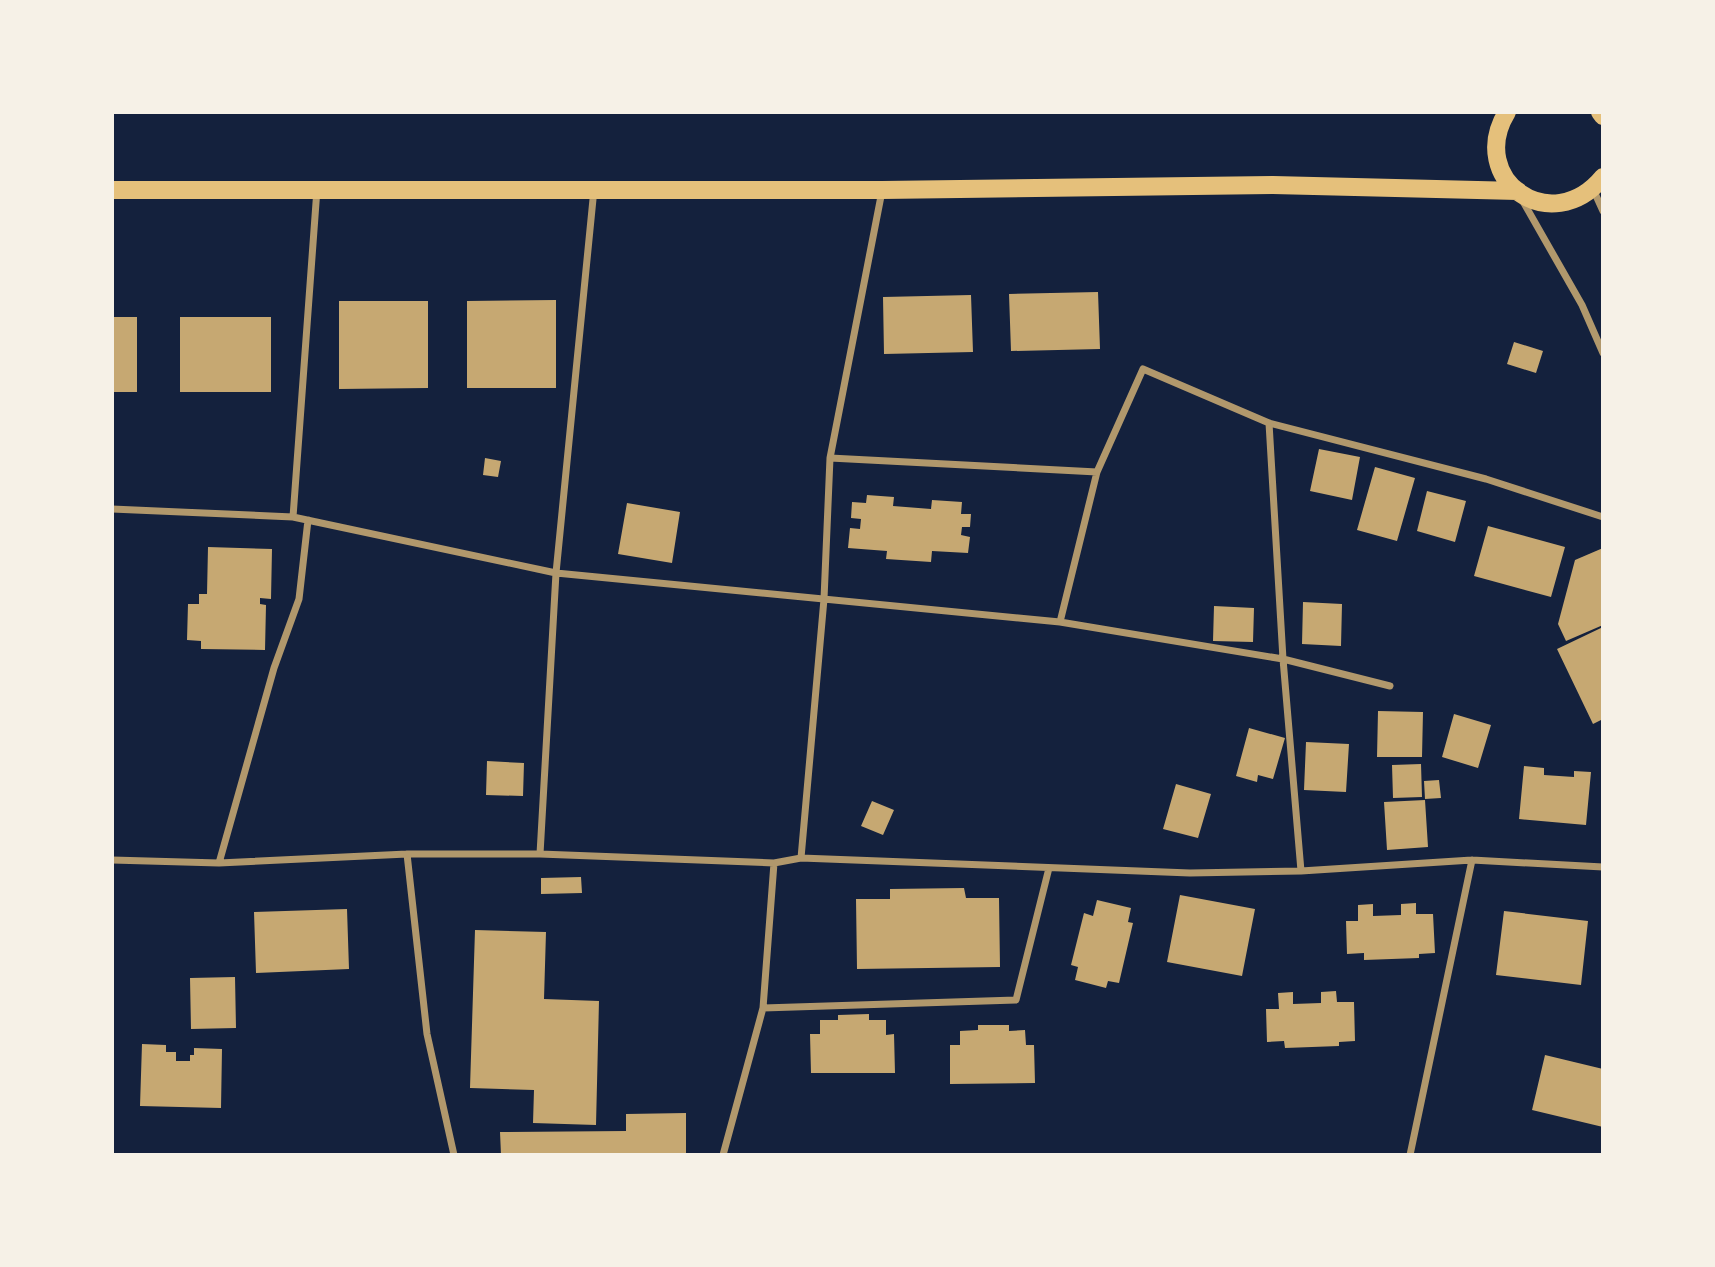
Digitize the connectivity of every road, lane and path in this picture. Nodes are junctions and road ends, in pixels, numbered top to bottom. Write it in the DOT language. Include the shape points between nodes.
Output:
graph roads {
  1 [pos="1507,112"];
  2 [pos="1600,185"];
  3 [pos="317,189"];
  4 [pos="594,189"];
  5 [pos="112,190"];
  6 [pos="882,190"];
  7 [pos="1518,191"];
  8 [pos="1603,211"];
  9 [pos="1603,353"];
  10 [pos="1269,423"];
  11 [pos="830,458"];
  12 [pos="1097,472"];
  13 [pos="112,509"];
  14 [pos="293,517"];
  15 [pos="1603,517"];
  16 [pos="308,520"];
  17 [pos="556,573"];
  18 [pos="824,599"];
  19 [pos="1060,622"];
  20 [pos="1283,659"];
  21 [pos="1390,686"];
  22 [pos="540,853"];
  23 [pos="407,854"];
  24 [pos="801,858"];
  25 [pos="112,860"];
  26 [pos="1472,860"];
  27 [pos="219,863"];
  28 [pos="774,863"];
  29 [pos="1603,867"];
  30 [pos="1049,868"];
  31 [pos="1301,871"];
  32 [pos="763,1008"];
  33 [pos="454,1155"];
  34 [pos="723,1155"];
  35 [pos="1410,1155"];
  1 -- 7 [label="main road" via="1497,132 1496,150 1500,168"];
  2 -- 7 [label="main road" via="1577,200 1559,204 1541,203"];
  2 -- 8 [label="street"];
  3 -- 4 [label="main road"];
  3 -- 5 [label="main road"];
  3 -- 14 [label="street"];
  4 -- 6 [label="main road"];
  4 -- 17 [label="street"];
  6 -- 7 [label="main road" via="1273,185"];
  6 -- 11 [label="street"];
  7 -- 9 [label="street"];
  10 -- 12 [label="street" via="1143,369"];
  10 -- 15 [label="street" via="1486,479"];
  10 -- 20 [label="street"];
  11 -- 12 [label="street"];
  11 -- 18 [label="street"];
  12 -- 19 [label="street"];
  13 -- 14 [label="street"];
  14 -- 16 [label="street"];
  16 -- 17 [label="street"];
  16 -- 27 [label="street" via="299,599 274,668"];
  17 -- 18 [label="street"];
  17 -- 22 [label="street"];
  18 -- 19 [label="street"];
  18 -- 24 [label="street"];
  19 -- 20 [label="street"];
  20 -- 21 [label="street"];
  20 -- 31 [label="street"];
  22 -- 23 [label="street"];
  22 -- 28 [label="street"];
  23 -- 27 [label="street"];
  23 -- 33 [label="street" via="427,1034"];
  24 -- 28 [label="street"];
  24 -- 30 [label="street"];
  25 -- 27 [label="street"];
  26 -- 29 [label="street"];
  26 -- 31 [label="street"];
  26 -- 35 [label="street"];
  28 -- 32 [label="street"];
  30 -- 31 [label="street"];
  30 -- 32 [label="street" via="1016,1000"];
  32 -- 34 [label="street"];
}
